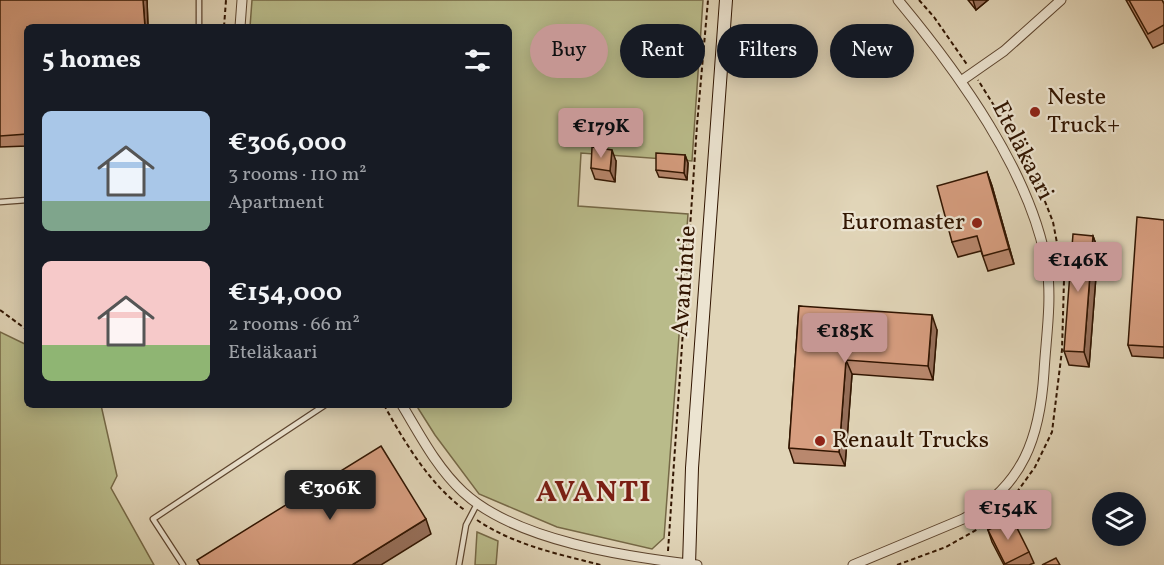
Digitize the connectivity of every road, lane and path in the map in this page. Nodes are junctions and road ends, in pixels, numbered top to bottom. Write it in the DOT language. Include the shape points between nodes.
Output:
graph roads {
  1 [pos="199,0"];
  2 [pos="226,0"];
  3 [pos="242,0"];
  4 [pos="708,0"];
  5 [pos="726,0"];
  6 [pos="898,0"];
  7 [pos="919,0"];
  8 [pos="1061,0"];
  9 [pos="199,24"];
  10 [pos="224,24"];
  11 [pos="240,24"];
  12 [pos="973,73"];
  13 [pos="961,81"];
  14 [pos="24,200"];
  15 [pos="0,202"];
  16 [pos="0,310"];
  17 [pos="24,328"];
  18 [pos="320,408"];
  19 [pos="404,408"];
  20 [pos="477,504"];
  21 [pos="668,550"];
  22 [pos="183,565"];
  23 [pos="459,565"];
  24 [pos="692,565"];
  25 [pos="853,565"];
  26 [pos="897,565"];
  1 -- 9 [label="lane"];
  2 -- 10 [label="path"];
  3 -- 11 [label="street"];
  4 -- 21 [label="path"];
  5 -- 24 [label="street, Avantintie" via="692,468"];
  6 -- 13 [label="street, Eteläkaari"];
  7 -- 12 [label="path"];
  8 -- 12 [label="street"];
  12 -- 13 [label="street"];
  12 -- 26 [label="path" via="1018,144 1053,222 1064,280 1062,351 1052,432 1035,467 1012,500 985,525 946,547"];
  13 -- 25 [label="street, Eteläkaari" via="1020,183 1040,237 1049,288 1038,423 1021,465 1002,490 978,511"];
  14 -- 15 [label="lane"];
  16 -- 17 [label="path"];
  18 -- 22 [label="lane" via="153,519"];
  19 -- 20 [label="street" via="446,473"];
  20 -- 23 [label="lane" via="466,525"];
  20 -- 24 [label="street" via="492,514 574,543"];
}
